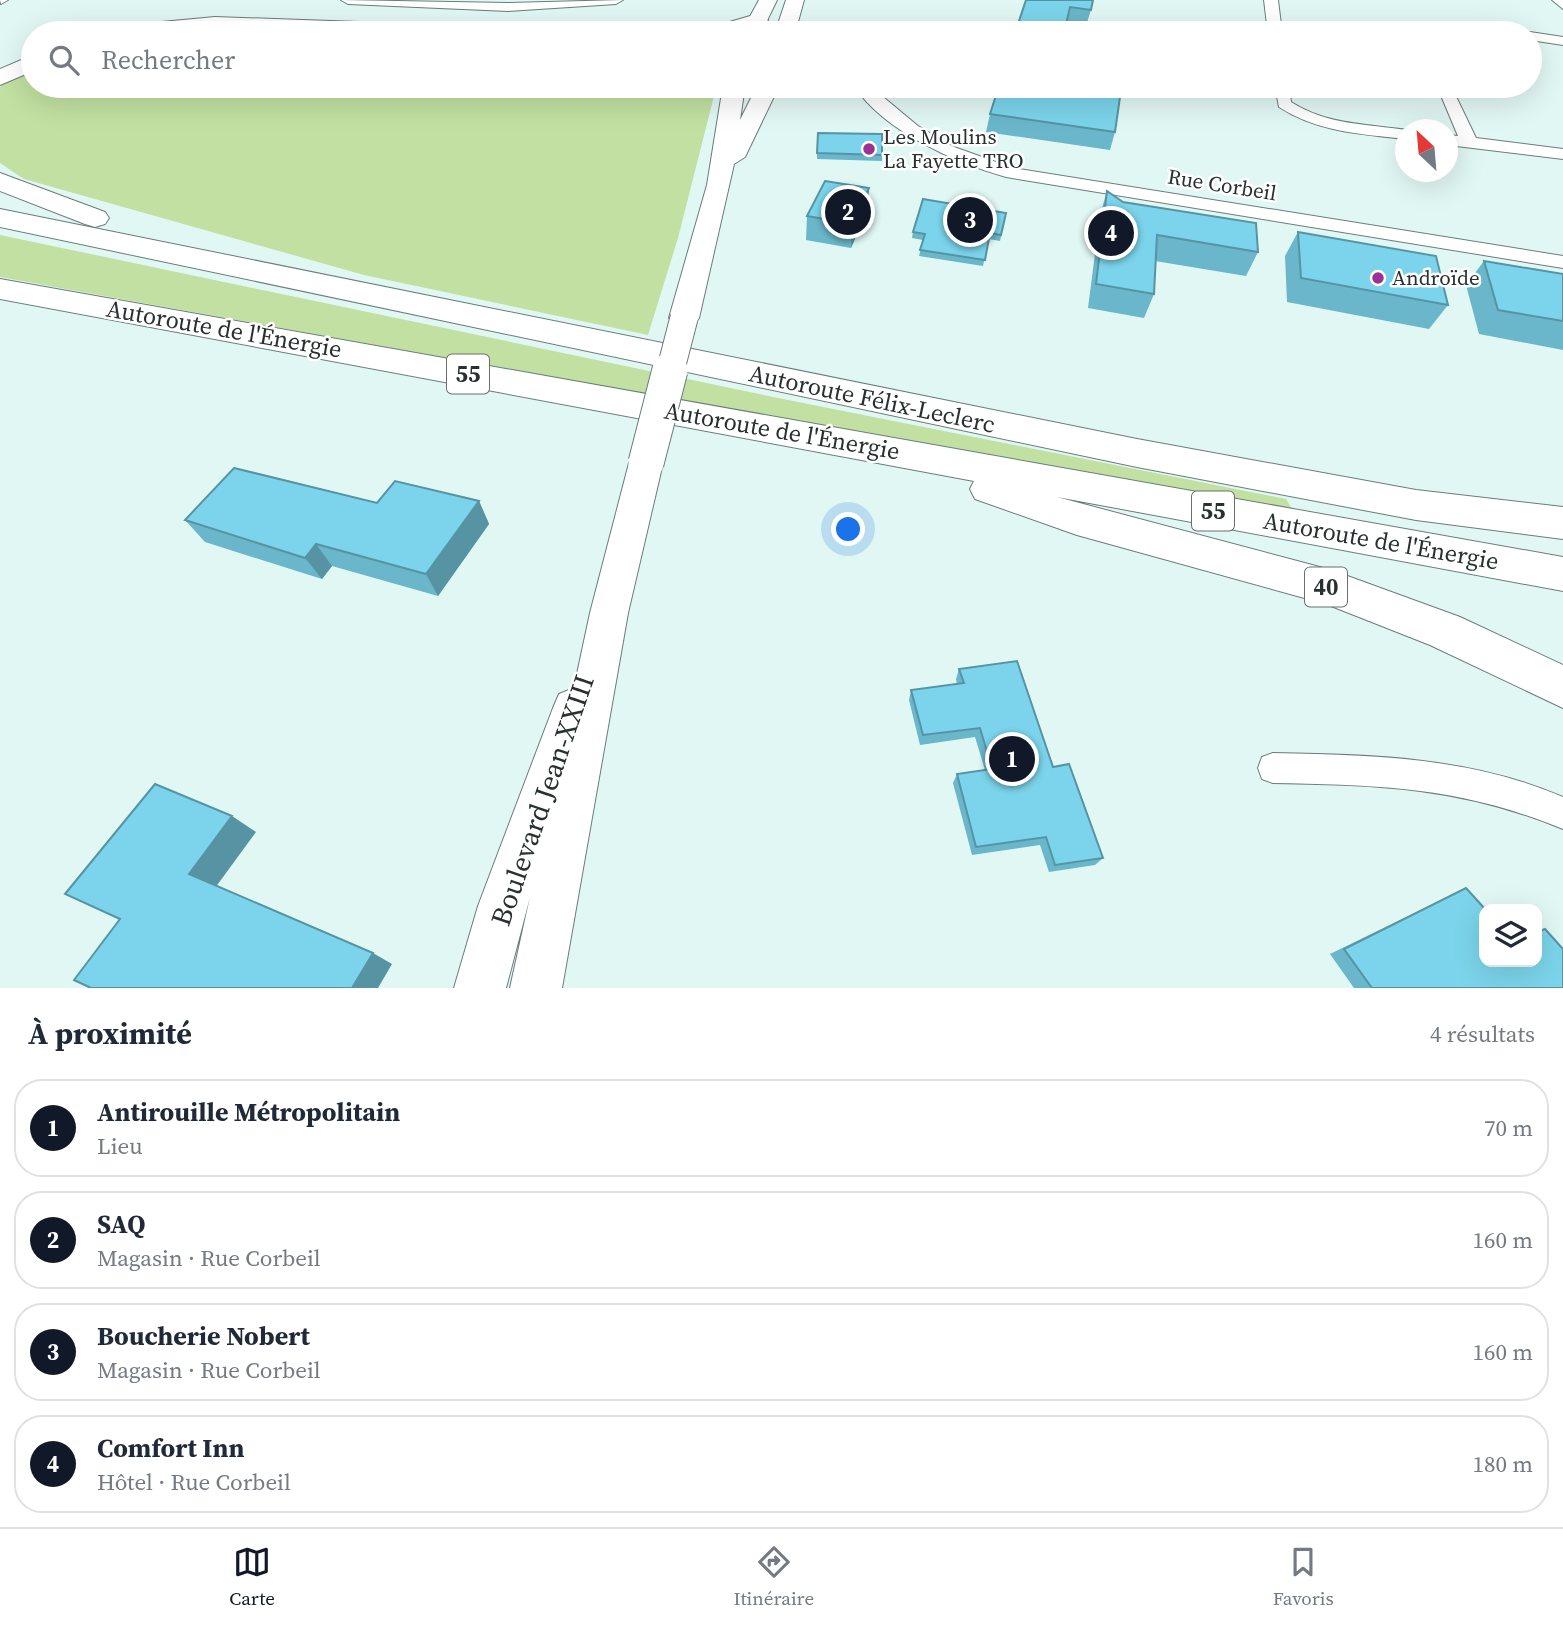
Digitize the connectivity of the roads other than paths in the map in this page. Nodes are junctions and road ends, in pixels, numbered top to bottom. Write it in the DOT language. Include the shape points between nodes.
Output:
graph roads {
  1 [pos="348,0"];
  2 [pos="616,0"];
  3 [pos="768,0"];
  4 [pos="795,0"];
  5 [pos="1271,0"];
  6 [pos="1559,0"];
  7 [pos="1563,5"];
  8 [pos="757,21"];
  9 [pos="789,21"];
  10 [pos="1274,21"];
  11 [pos="1542,38"];
  12 [pos="1563,41"];
  13 [pos="21,53"];
  14 [pos="0,58"];
  15 [pos="21,68"];
  16 [pos="0,78"];
  17 [pos="732,98"];
  18 [pos="762,98"];
  19 [pos="874,98"];
  20 [pos="883,98"];
  21 [pos="1283,98"];
  22 [pos="1449,98"];
  23 [pos="889,112"];
  24 [pos="1395,133"];
  25 [pos="1458,140"];
  26 [pos="1469,142"];
  27 [pos="1563,154"];
  28 [pos="0,181"];
  29 [pos="719,185"];
  30 [pos="0,218"];
  31 [pos="184,256"];
  32 [pos="1563,261"];
  33 [pos="0,289"];
  34 [pos="0,301"];
  35 [pos="71,302"];
  36 [pos="864,446"];
  37 [pos="1416,505"];
  38 [pos="1563,523"];
  39 [pos="1563,532"];
  40 [pos="1563,575"];
  41 [pos="609,613"];
  42 [pos="1563,687"];
  43 [pos="1273,768"];
  44 [pos="1563,813"];
  45 [pos="480,988"];
  46 [pos="536,988"];
  1 -- 2 [label="street" via="508,7"];
  3 -- 8 [label="street"];
  4 -- 9 [label="street"];
  5 -- 10 [label="street"];
  6 -- 7 [label="street"];
  11 -- 12 [label="street"];
  13 -- 14 [label="highway"];
  15 -- 16 [label="highway"];
  17 -- 29 [label="street, Boulevard Jean-XXIII"];
  18 -- 29 [label="street, Boulevard Jean-XXIII"];
  19 -- 23 [label="street, Rue Corbeil"];
  20 -- 23 [label="street"];
  21 -- 24 [label="street" via="1284,104 1301,117"];
  22 -- 26 [label="street"];
  23 -- 32 [label="street, Rue Corbeil" via="940,148 1012,173"];
  25 -- 26 [label="street"];
  26 -- 27 [label="street"];
  28 -- 31 [label="highway"];
  29 -- 41 [label="street, Boulevard Jean-XXIII, bridge"];
  30 -- 31 [label="highway, 55"];
  31 -- 37 [label="highway, Autoroute Félix-Leclerc / 55" via="923,410"];
  33 -- 35 [label="highway, Autoroute de l'Énergie / 55"];
  34 -- 35 [label="highway"];
  35 -- 36 [label="highway, Autoroute de l'Énergie / 55"];
  36 -- 40 [label="highway, Autoroute de l'Énergie / 55"];
  36 -- 42 [label="highway, Autoroute Félix-Leclerc / 40" via="1077,519 1340,592 1455,635"];
  37 -- 38 [label="highway, Autoroute Félix-Leclerc"];
  37 -- 39 [label="highway, Autoroute de l'Énergie / 55"];
  41 -- 45 [label="street, Boulevard Jean-XXIII" via="502,906"];
  41 -- 46 [label="street, Boulevard Jean-XXIII"];
  43 -- 44 [label="street" via="1445,777 1510,791"];
}
